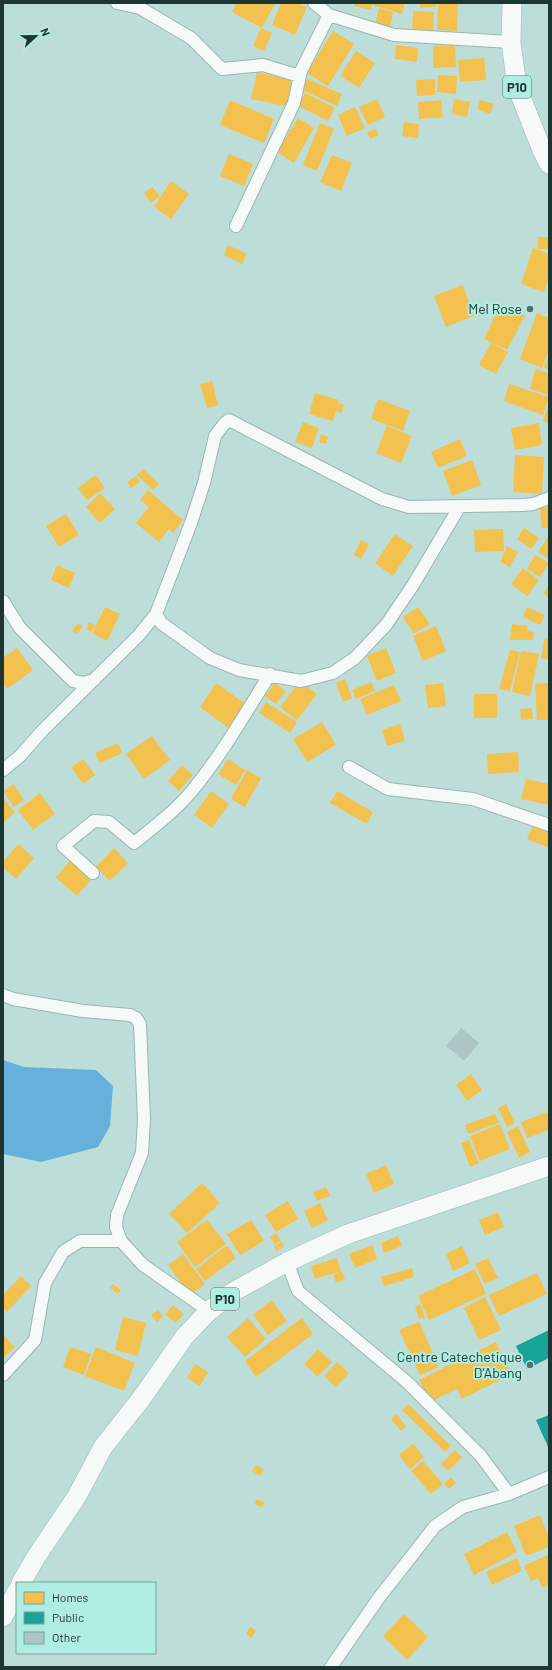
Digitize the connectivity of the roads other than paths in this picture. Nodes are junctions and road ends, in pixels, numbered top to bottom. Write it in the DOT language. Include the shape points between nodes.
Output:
graph roads {
  1 [pos="118,3"];
  2 [pos="314,3"];
  3 [pos="512,3"];
  4 [pos="329,15"];
  5 [pos="511,42"];
  6 [pos="299,76"];
  7 [pos="549,164"];
  8 [pos="236,226"];
  9 [pos="549,498"];
  10 [pos="460,506"];
  11 [pos="3,601"];
  12 [pos="156,614"];
  13 [pos="270,674"];
  14 [pos="94,680"];
  15 [pos="349,767"];
  16 [pos="3,770"];
  17 [pos="549,825"];
  18 [pos="93,873"];
  19 [pos="3,995"];
  20 [pos="549,1166"];
  21 [pos="121,1241"];
  22 [pos="287,1262"];
  23 [pos="209,1311"];
  24 [pos="3,1375"];
  25 [pos="549,1477"];
  26 [pos="509,1494"];
  27 [pos="22,1582"];
  28 [pos="16,1593"];
  29 [pos="3,1617"];
  30 [pos="332,1667"];
  1 -- 6 [label="street" via="140,8 191,38 222,69 263,65"];
  2 -- 4 [label="street"];
  3 -- 5 [label="main road, P10"];
  4 -- 5 [label="street" via="394,35"];
  4 -- 6 [label="street"];
  5 -- 7 [label="main road, P10" via="517,87"];
  6 -- 8 [label="street" via="294,103"];
  9 -- 10 [label="street" via="523,505"];
  10 -- 12 [label="street" via="409,507 382,499 229,420 215,436 204,483"];
  10 -- 13 [label="street" via="414,585 386,625 355,658 333,673 301,681"];
  11 -- 14 [label="street" via="20,628 73,681 84,683"];
  12 -- 13 [label="street" via="161,623 210,658 240,670"];
  12 -- 14 [label="street"];
  13 -- 18 [label="street" via="223,748 191,792 162,821 134,843 109,822 94,821 63,846"];
  14 -- 16 [label="street" via="20,756"];
  15 -- 17 [label="street" via="388,789 472,799"];
  19 -- 21 [label="street" via="84,1011 130,1015 140,1024 144,1119 142,1153 117,1216 116,1227"];
  20 -- 22 [label="main road, P10" via="348,1234"];
  21 -- 23 [label="street" via="143,1265"];
  21 -- 24 [label="street" via="80,1241 63,1252 45,1283 35,1340"];
  22 -- 23 [label="main road, P10" via="233,1292"];
  22 -- 26 [label="street" via="298,1291 407,1382 480,1455"];
  23 -- 27 [label="main road, P10" via="185,1336 141,1399 103,1446 77,1496"];
  25 -- 26 [label="street"];
  26 -- 30 [label="street" via="463,1507 434,1526 387,1587"];
  28 -- 29 [label="main road"];
}
